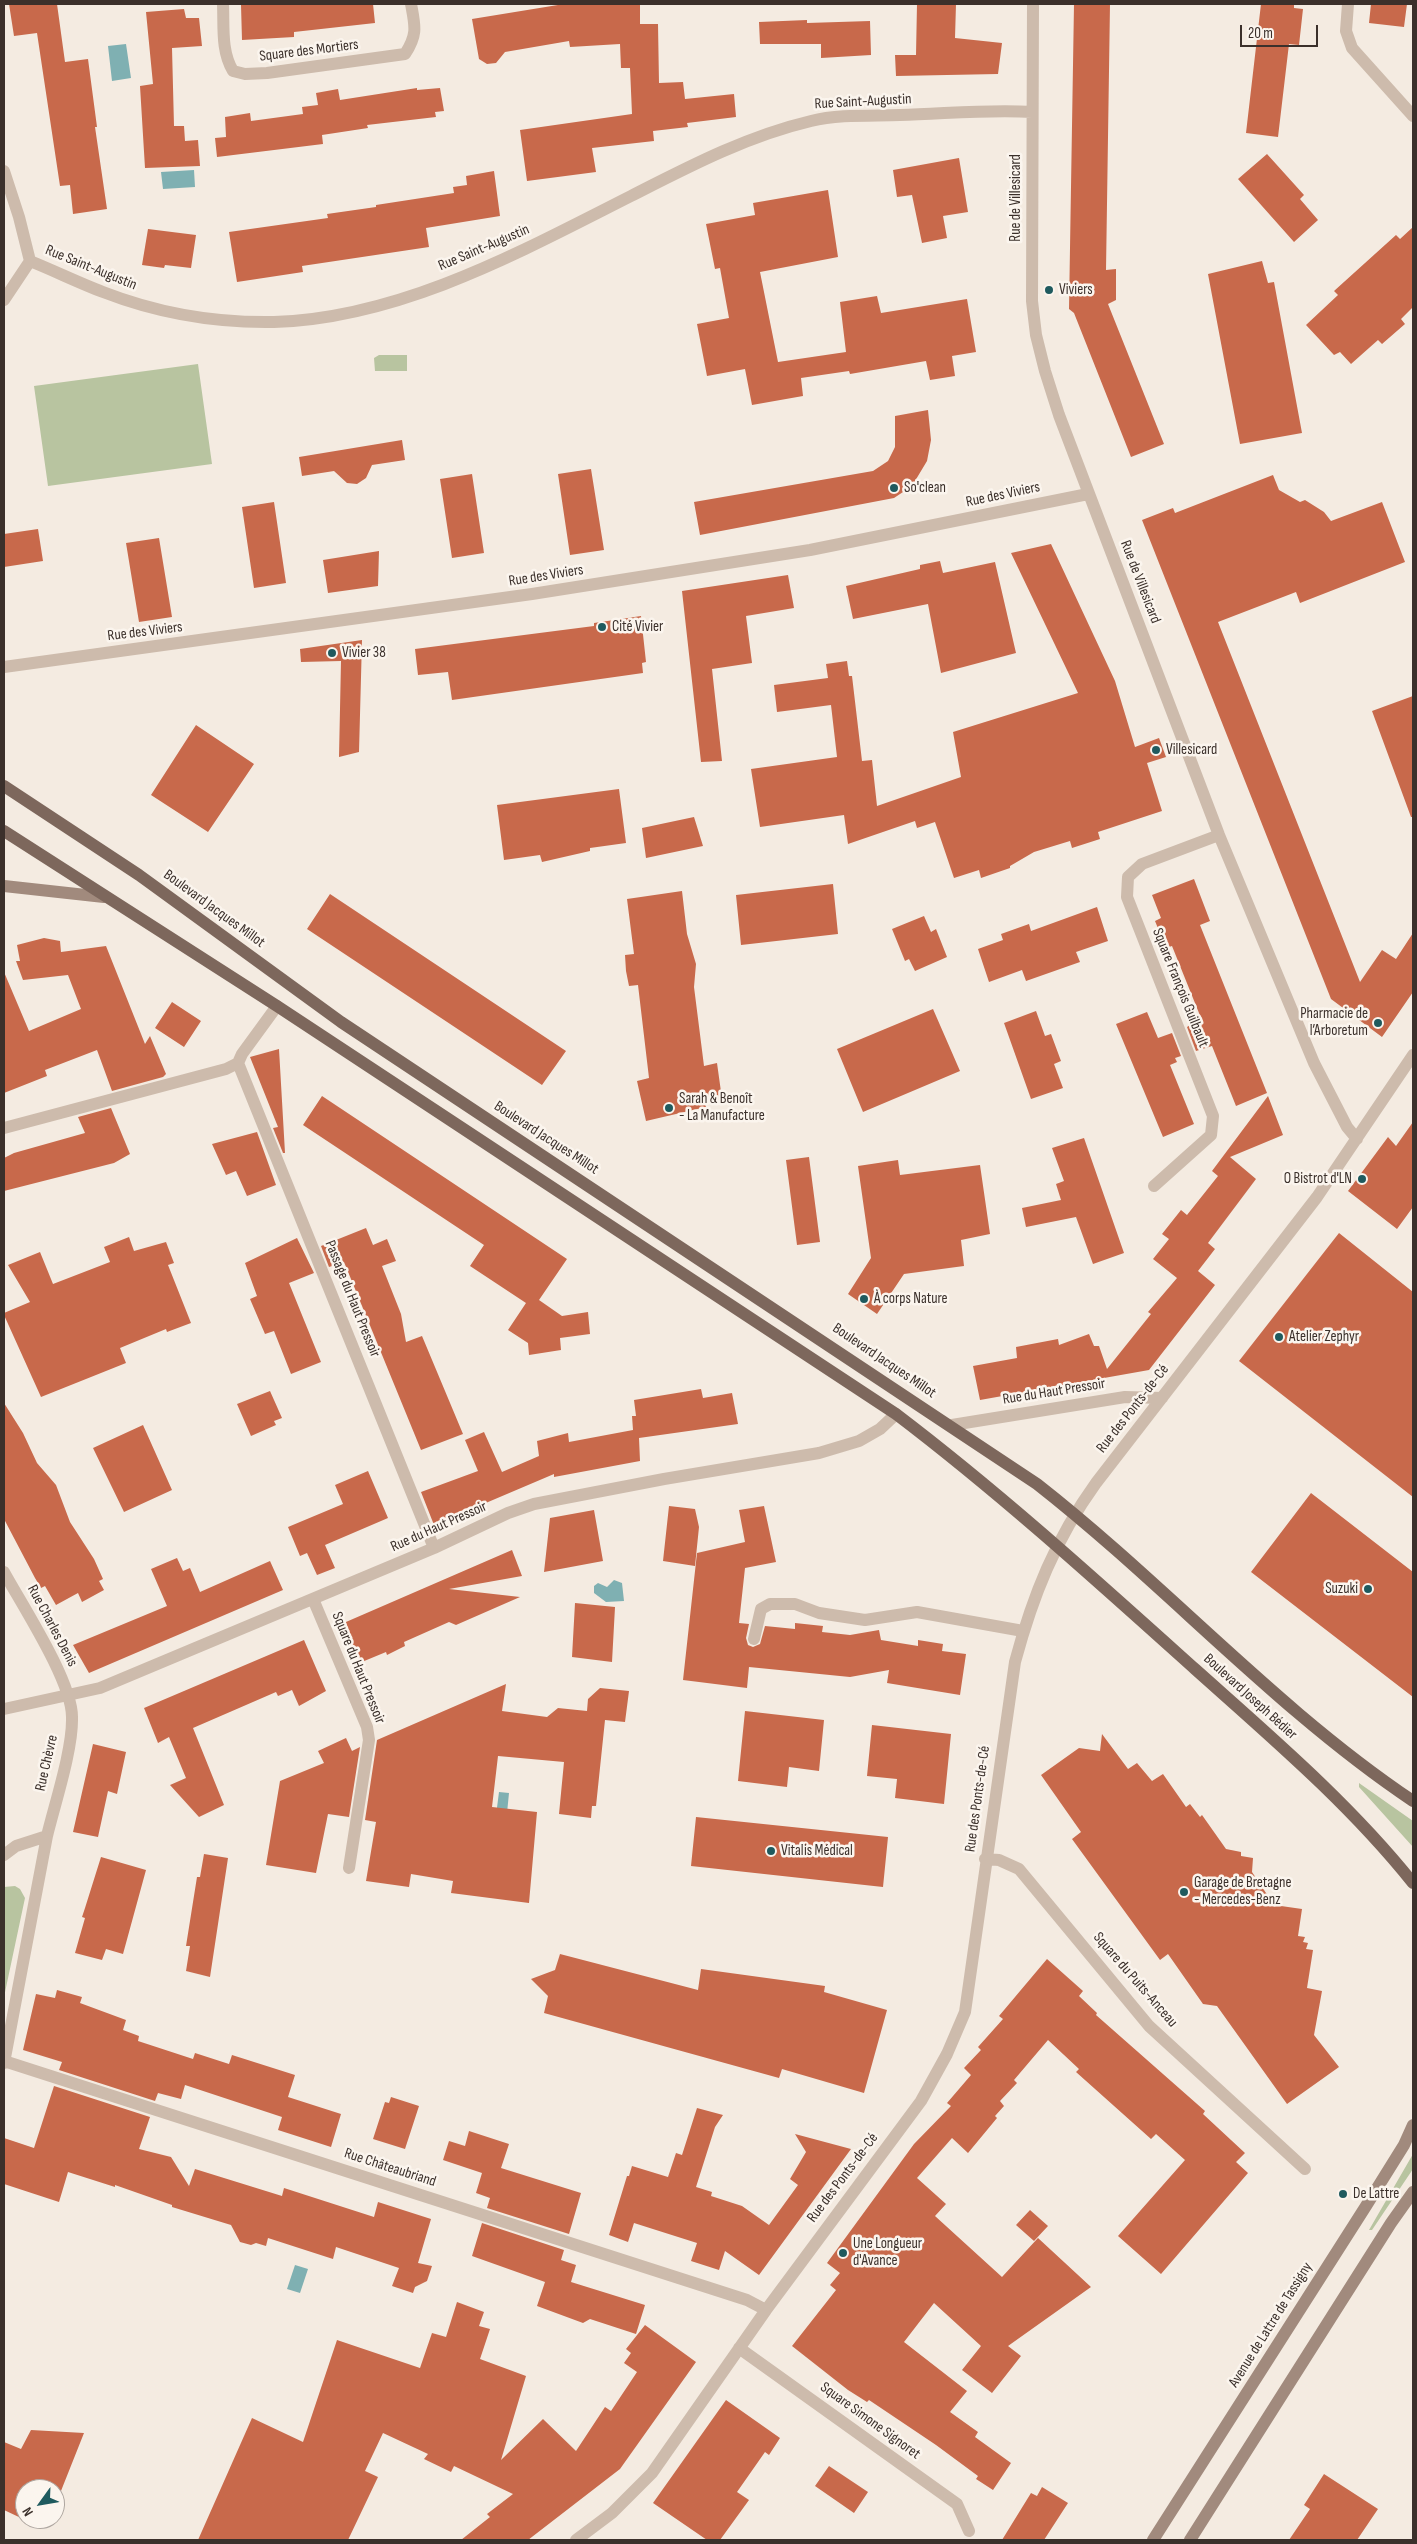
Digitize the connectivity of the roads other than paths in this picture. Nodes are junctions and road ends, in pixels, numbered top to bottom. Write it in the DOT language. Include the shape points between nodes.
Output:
graph roads {
  1 [pos="223,4"];
  2 [pos="411,4"];
  3 [pos="1034,4"];
  4 [pos="1348,4"];
  5 [pos="1032,112"];
  6 [pos="1413,116"];
  7 [pos="4,171"];
  8 [pos="30,261"];
  9 [pos="4,300"];
  10 [pos="1088,494"];
  11 [pos="4,666"];
  12 [pos="4,786"];
  13 [pos="4,831"];
  14 [pos="1219,835"];
  15 [pos="4,886"];
  16 [pos="104,897"];
  17 [pos="276,1006"];
  18 [pos="1413,1055"];
  19 [pos="238,1064"];
  20 [pos="4,1128"];
  21 [pos="1357,1139"];
  22 [pos="1154,1186"];
  23 [pos="1162,1398"];
  24 [pos="896,1414"];
  25 [pos="952,1426"];
  26 [pos="1074,1513"];
  27 [pos="1056,1544"];
  28 [pos="434,1548"];
  29 [pos="4,1572"];
  30 [pos="312,1599"];
  31 [pos="1023,1631"];
  32 [pos="754,1639"];
  33 [pos="67,1697"];
  34 [pos="4,1710"];
  35 [pos="1413,1801"];
  36 [pos="47,1836"];
  37 [pos="4,1855"];
  38 [pos="985,1859"];
  39 [pos="349,1868"];
  40 [pos="1413,1883"];
  41 [pos="4,2062"];
  42 [pos="1413,2125"];
  43 [pos="1305,2169"];
  44 [pos="1413,2192"];
  45 [pos="766,2310"];
  46 [pos="739,2348"];
  47 [pos="969,2531"];
  48 [pos="576,2540"];
  49 [pos="1153,2540"];
  50 [pos="1190,2540"];
  1 -- 2 [label="street, Square des Mortiers" via="224,51 234,71 245,74 267,74 405,54 414,42 416,29"];
  3 -- 5 [label="street, Rue de Villesicard"];
  4 -- 6 [label="street" via="1346,31 1352,48"];
  5 -- 8 [label="street, Rue Saint-Augustin" via="813,120 735,146 557,234 465,275 370,307 323,317 274,322 242,321 170,312 102,292"];
  5 -- 10 [label="street, Rue de Villesicard" via="1032,301 1036,335 1056,406"];
  7 -- 8 [label="street, Rue Saint-Augustin"];
  8 -- 9 [label="street"];
  10 -- 11 [label="street, Rue des Viviers" via="810,550 464,604"];
  10 -- 14 [label="street, Rue de Villesicard"];
  12 -- 25 [label="main road, Boulevard Jacques Millot" via="139,875 341,1022"];
  13 -- 16 [label="main road"];
  14 -- 21 [label="street, Rue de Villesicard" via="1314,1063 1347,1127"];
  14 -- 22 [label="street, Square François Guilbault" via="1142,864 1128,878 1126,897 1213,1116 1211,1135"];
  15 -- 16 [label="street"];
  16 -- 17 [label="main road"];
  17 -- 19 [label="street"];
  17 -- 24 [label="main road"];
  18 -- 21 [label="street, Rue des Ponts-de-Cé"];
  19 -- 20 [label="street"];
  19 -- 28 [label="street, Passage du Haut Pressoir"];
  21 -- 23 [label="street, Rue des Ponts-de-Cé" via="1312,1204"];
  23 -- 25 [label="street, Rue du Haut Pressoir" via="1125,1397"];
  23 -- 26 [label="street, Rue des Ponts-de-Cé"];
  24 -- 27 [label="main road"];
  24 -- 28 [label="street, Rue du Haut Pressoir" via="880,1429 859,1441 827,1450 534,1504"];
  25 -- 26 [label="main road, Boulevard Jacques Millot"];
  26 -- 27 [label="street, Rue des Ponts-de-Cé"];
  26 -- 35 [label="main road, Boulevard Joseph Bédier" via="1335,1744"];
  27 -- 31 [label="street, Rue des Ponts-de-Cé"];
  27 -- 40 [label="main road, Boulevard Joseph Bédier" via="1354,1813"];
  28 -- 30 [label="street, Rue du Haut Pressoir"];
  29 -- 33 [label="street, Rue Charles Denis" via="62,1676"];
  30 -- 33 [label="street, Rue du Haut Pressoir" via="100,1688"];
  30 -- 39 [label="street, Square du Haut Pressoir" via="367,1727 369,1740"];
  31 -- 32 [label="street" via="917,1612 865,1620 819,1613 795,1604 770,1604 761,1609"];
  31 -- 38 [label="street, Rue des Ponts-de-Cé" via="1015,1662"];
  33 -- 34 [label="street, Rue du Haut Pressoir"];
  33 -- 36 [label="street, Rue Chèvre" via="72,1717 69,1742"];
  36 -- 37 [label="street" via="16,1846"];
  36 -- 41 [label="street, Rue Chèvre"];
  38 -- 43 [label="street, Square du Puits-Anceau" via="1000,1860 1019,1869 1149,2026"];
  38 -- 45 [label="street, Rue des Ponts-de-Cé" via="965,2012 947,2054 921,2101"];
  41 -- 45 [label="street, Rue Châteaubriand" via="747,2300"];
  42 -- 49 [label="street, Avenue de Lattre de Tassigny" via="1366,2206"];
  44 -- 50 [label="street"];
  45 -- 46 [label="street, Rue des Ponts-de-Cé"];
  46 -- 47 [label="street, Square Simone Signoret" via="957,2504"];
  46 -- 48 [label="street, Rue des Ponts-de-Cé" via="652,2473 618,2507"];
}
